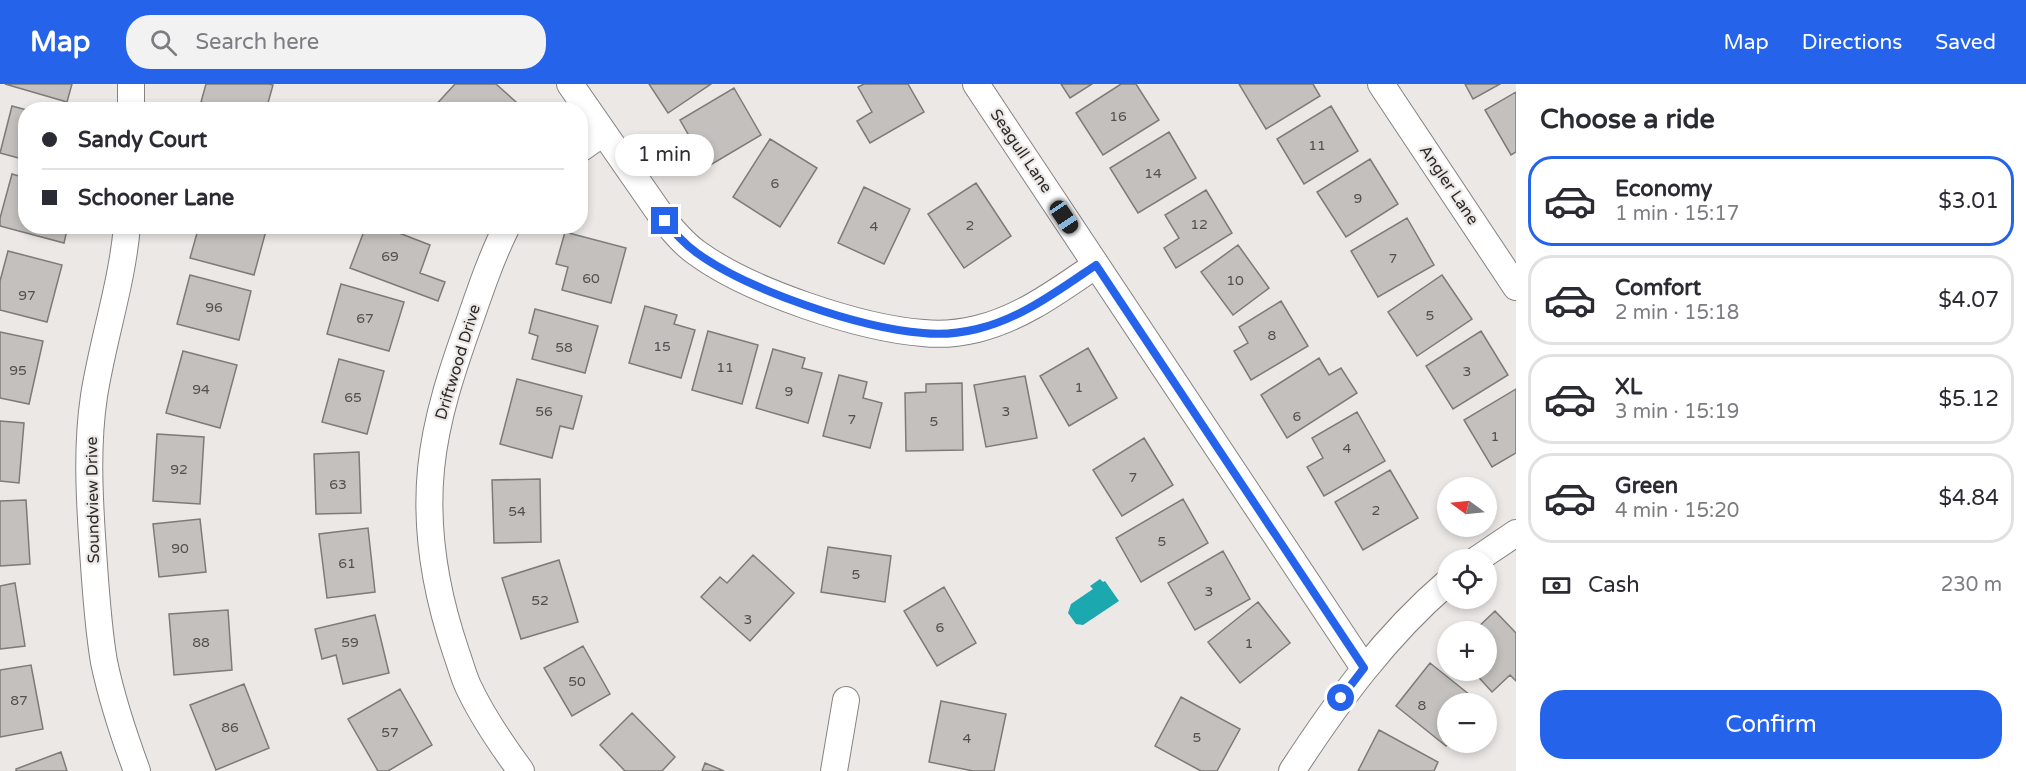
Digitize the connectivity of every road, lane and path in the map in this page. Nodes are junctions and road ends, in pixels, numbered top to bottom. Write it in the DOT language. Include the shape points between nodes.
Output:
graph roads {
  1 [pos="131,84"];
  2 [pos="570,84"];
  3 [pos="976,84"];
  4 [pos="1381,84"];
  5 [pos="131,102"];
  6 [pos="582,102"];
  7 [pos="588,111"];
  8 [pos="603,133"];
  9 [pos="588,143"];
  10 [pos="126,234"];
  11 [pos="504,234"];
  12 [pos="1096,265"];
  13 [pos="1516,287"];
  14 [pos="1516,533"];
  15 [pos="1492,549"];
  16 [pos="1437,592"];
  17 [pos="1364,668"];
  18 [pos="846,700"];
  19 [pos="137,771"];
  20 [pos="521,771"];
  21 [pos="834,771"];
  22 [pos="1292,771"];
  1 -- 5 [label="street"];
  2 -- 6 [label="street"];
  3 -- 12 [label="street, Seagull Lane"];
  4 -- 13 [label="street, Angler Lane"];
  7 -- 8 [label="street"];
  8 -- 9 [label="street"];
  8 -- 12 [label="street" via="665,221 696,253 751,283 842,317 924,333 976,329 1027,309"];
  10 -- 19 [label="street, Soundview Drive" via="94,395 89,482 104,661"];
  11 -- 20 [label="street, Driftwood Drive" via="454,363 440,415 431,468 430,513 432,552 444,617 468,686"];
  12 -- 17 [label="street, Seagull Lane"];
  14 -- 15 [label="street"];
  16 -- 17 [label="street"];
  17 -- 22 [label="street"];
  18 -- 21 [label="street"];
}
